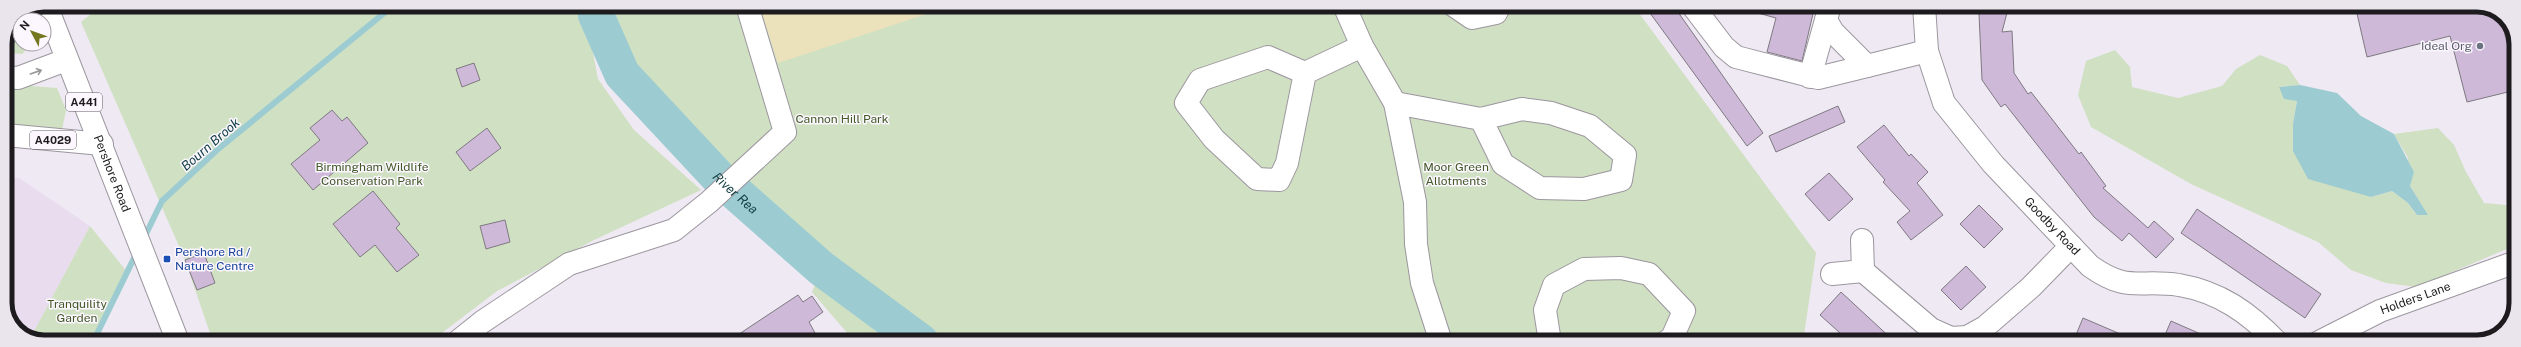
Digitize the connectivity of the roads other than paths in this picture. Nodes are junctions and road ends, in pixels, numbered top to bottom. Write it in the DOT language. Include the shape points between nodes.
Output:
graph roads {
  1 [pos="49,12"];
  2 [pos="749,12"];
  3 [pos="1347,12"];
  4 [pos="1463,12"];
  5 [pos="1496,12"];
  6 [pos="1698,12"];
  7 [pos="1924,12"];
  8 [pos="1828,13"];
  9 [pos="1362,46"];
  10 [pos="1927,52"];
  11 [pos="66,60"];
  12 [pos="1867,66"];
  13 [pos="1305,73"];
  14 [pos="1810,77"];
  15 [pos="12,78"];
  16 [pos="1395,103"];
  17 [pos="1481,119"];
  18 [pos="12,137"];
  19 [pos="102,144"];
  20 [pos="1862,240"];
  21 [pos="2071,246"];
  22 [pos="2509,265"];
  23 [pos="1863,271"];
  24 [pos="1832,274"];
  25 [pos="175,335"];
  26 [pos="466,335"];
  27 [pos="1439,335"];
  28 [pos="1549,335"];
  29 [pos="1673,335"];
  30 [pos="1944,335"];
  31 [pos="1969,335"];
  32 [pos="2270,335"];
  33 [pos="2333,335"];
  1 -- 11 [label="street, Pershore Road / A441"];
  2 -- 26 [label="street" via="785,132 709,202 674,230 569,264"];
  3 -- 9 [label="street"];
  4 -- 5 [label="street" via="1472,18"];
  6 -- 14 [label="street" via="1730,53"];
  7 -- 10 [label="street, Goodby Road"];
  8 -- 12 [label="street" via="1833,32"];
  8 -- 14 [label="street"];
  9 -- 13 [label="street"];
  9 -- 16 [label="street"];
  10 -- 12 [label="street"];
  10 -- 21 [label="street, Goodby Road" via="1944,103 1993,164"];
  15 -- 11 [label="street, one-way" via="18,78"];
  11 -- 19 [label="street, Pershore Road / A441"];
  12 -- 14 [label="street" via="1818,78"];
  13 -- 13 [label="street" via="1268,57 1200,80 1186,103 1214,139 1257,179 1279,180 1287,163"];
  16 -- 17 [label="street"];
  16 -- 27 [label="street" via="1415,202 1416,244 1422,283"];
  17 -- 17 [label="street" via="1522,109 1551,112 1590,126 1625,155 1621,180 1584,190 1540,188 1503,164"];
  18 -- 19 [label="street, A4029"];
  19 -- 25 [label="street, Pershore Road / A441"];
  20 -- 23 [label="street"];
  21 -- 31 [label="street" via="2031,287 1985,327"];
  21 -- 32 [label="street, Goodby Road" via="2090,266 2108,279 2130,285 2179,285 2205,292 2229,301 2255,319"];
  22 -- 33 [label="street, Holders Lane" via="2380,311"];
  23 -- 24 [label="street"];
  23 -- 30 [label="street" via="1931,329"];
  28 -- 29 [label="street" via="1545,310 1554,285 1584,270 1621,268 1649,274 1684,311"];
}
